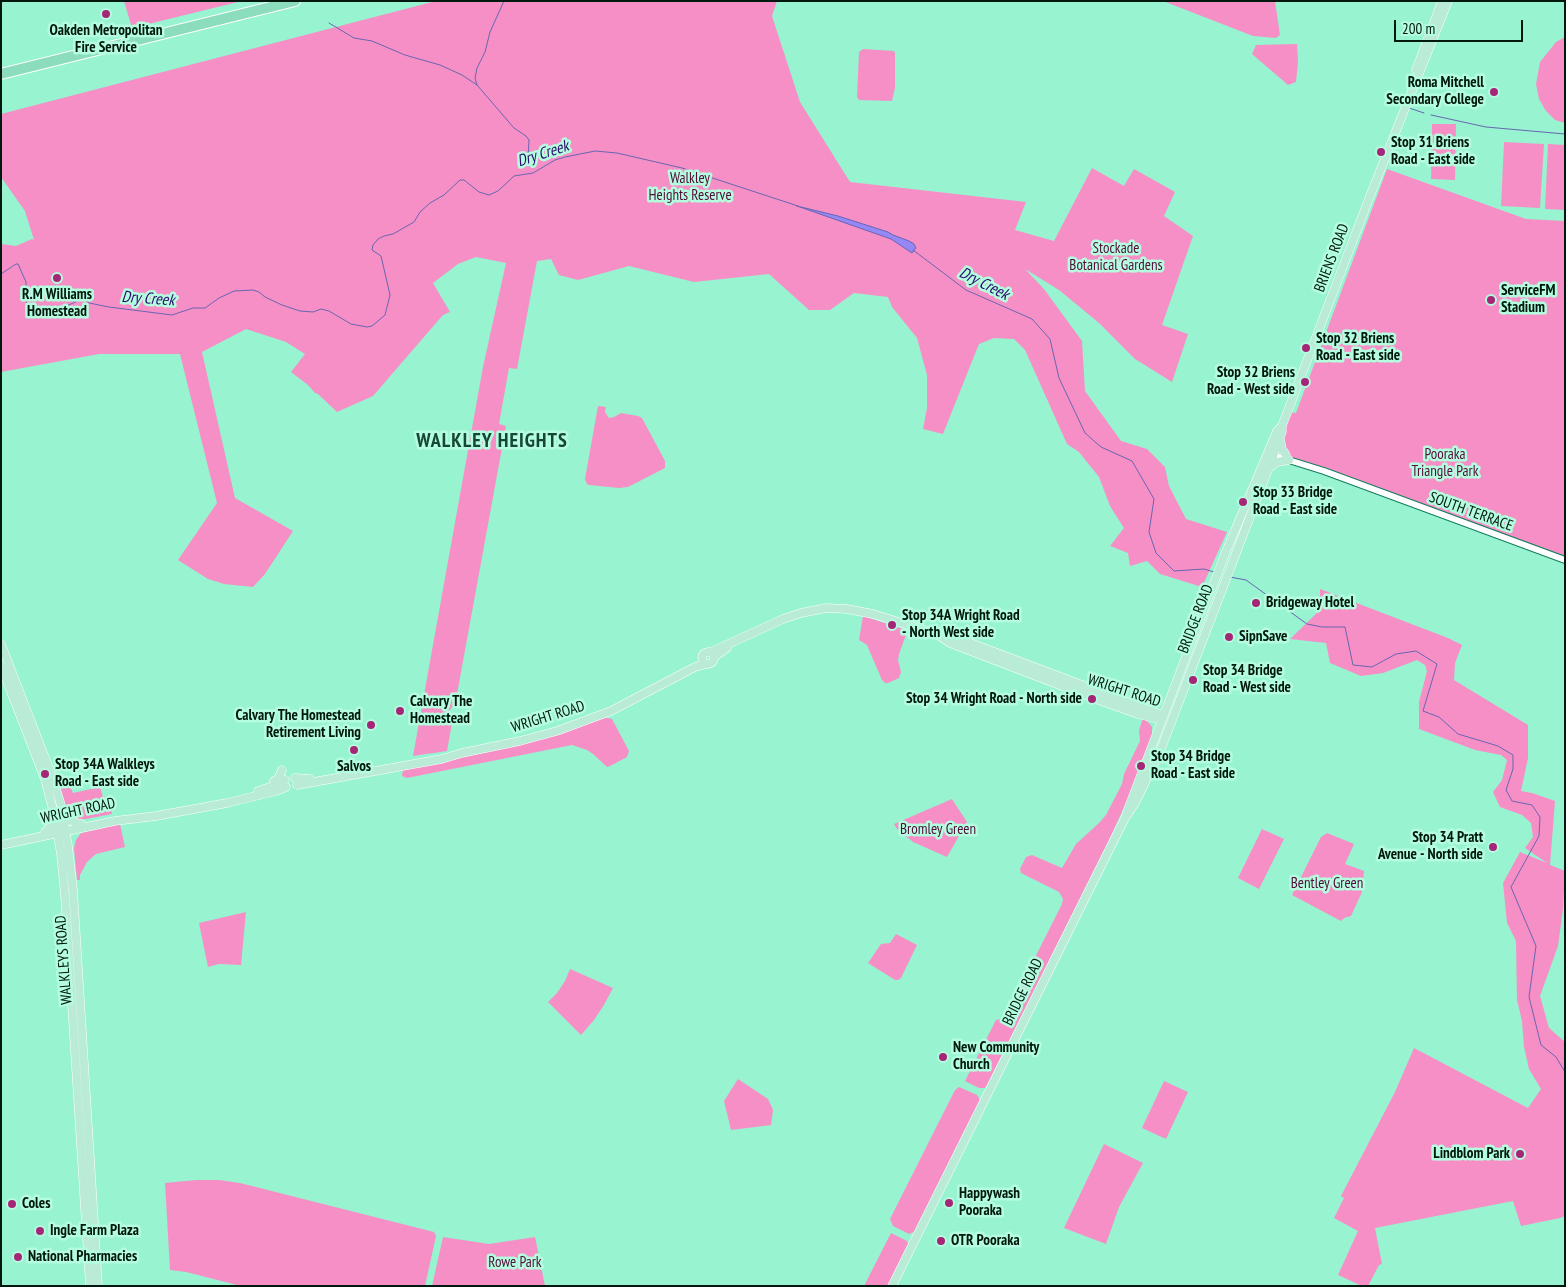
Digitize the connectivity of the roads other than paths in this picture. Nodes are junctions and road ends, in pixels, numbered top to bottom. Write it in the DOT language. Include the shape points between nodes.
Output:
graph roads {
  1 [pos="272,1"];
  2 [pos="295,1"];
  3 [pos="1442,1"];
  4 [pos="1448,1"];
  5 [pos="136,38"];
  6 [pos="1,67"];
  7 [pos="1,74"];
  8 [pos="1408,99"];
  9 [pos="1282,426"];
  10 [pos="1280,437"];
  11 [pos="1271,452"];
  12 [pos="1287,458"];
  13 [pos="1268,469"];
  14 [pos="1239,532"];
  15 [pos="1225,554"];
  16 [pos="1234,557"];
  17 [pos="1565,560"];
  18 [pos="1,644"];
  19 [pos="1186,655"];
  20 [pos="1196,659"];
  21 [pos="1,666"];
  22 [pos="1184,690"];
  23 [pos="1169,700"];
  24 [pos="1142,712"];
  25 [pos="1162,718"];
  26 [pos="1155,738"];
  27 [pos="282,770"];
  28 [pos="1146,780"];
  29 [pos="286,783"];
  30 [pos="247,793"];
  31 [pos="223,803"];
  32 [pos="62,811"];
  33 [pos="55,817"];
  34 [pos="1125,818"];
  35 [pos="81,826"];
  36 [pos="61,831"];
  37 [pos="45,834"];
  38 [pos="1,844"];
  39 [pos="68,846"];
  40 [pos="61,854"];
  41 [pos="87,1169"];
  42 [pos="89,1200"];
  43 [pos="90,1286"];
  44 [pos="98,1286"];
  45 [pos="892,1286"];
  1 -- 5 [label="highway"];
  2 -- 5 [label="highway"];
  3 -- 8 [label="main road, BRIENS ROAD" via="1414,74"];
  4 -- 8 [label="main road, BRIENS ROAD"];
  5 -- 6 [label="highway"];
  5 -- 7 [label="highway"];
  8 -- 9 [label="main road, BRIENS ROAD"];
  9 -- 10 [label="main road, BRIENS ROAD"];
  9 -- 11 [label="main road, BRIENS ROAD" via="1277,431"];
  10 -- 11 [label="main road, BRIENS ROAD"];
  10 -- 12 [label="main road"];
  11 -- 12 [label="street, SOUTH TERRACE"];
  11 -- 13 [label="main road, BRIDGE ROAD"];
  11 -- 14 [label="main road, BRIDGE ROAD"];
  12 -- 13 [label="main road"];
  12 -- 17 [label="street, SOUTH TERRACE"];
  13 -- 14 [label="main road, BRIDGE ROAD"];
  14 -- 15 [label="main road, BRIDGE ROAD"];
  14 -- 16 [label="main road, BRIDGE ROAD"];
  15 -- 16 [label="main road"];
  15 -- 19 [label="main road, BRIDGE ROAD"];
  16 -- 20 [label="main road, BRIDGE ROAD"];
  18 -- 32 [label="main road, WALKLEYS ROAD" via="46,759"];
  19 -- 20 [label="main road"];
  19 -- 23 [label="main road, BRIDGE ROAD"];
  20 -- 22 [label="main road, BRIDGE ROAD"];
  21 -- 33 [label="main road, WALKLEYS ROAD" via="46,780"];
  22 -- 25 [label="main road" via="1170,713"];
  22 -- 28 [label="main road, BRIDGE ROAD"];
  23 -- 24 [label="main road"];
  23 -- 25 [label="main road, BRIDGE ROAD"];
  24 -- 25 [label="main road, WRIGHT ROAD"];
  24 -- 26 [label="main road" via="1152,724"];
  24 -- 29 [label="main road, WRIGHT ROAD" via="952,636 846,609 820,609 789,617 748,640 713,654 704,653 704,661 676,672 611,711 565,729 450,756 374,765 296,782 288,777"];
  25 -- 26 [label="main road, BRIDGE ROAD"];
  25 -- 28 [label="main road" via="1164,730"];
  26 -- 34 [label="main road, BRIDGE ROAD"];
  27 -- 30 [label="main road" via="275,781"];
  28 -- 34 [label="main road, BRIDGE ROAD"];
  29 -- 30 [label="main road, WRIGHT ROAD"];
  29 -- 31 [label="main road, WRIGHT ROAD" via="276,792"];
  30 -- 31 [label="main road, WRIGHT ROAD"];
  31 -- 35 [label="main road, WRIGHT ROAD"];
  32 -- 35 [label="main road"];
  32 -- 36 [label="main road, WALKLEYS ROAD"];
  33 -- 36 [label="main road, WALKLEYS ROAD"];
  33 -- 37 [label="main road"];
  34 -- 45 [label="main road, BRIDGE ROAD"];
  35 -- 36 [label="main road, WRIGHT ROAD"];
  35 -- 39 [label="main road"];
  36 -- 37 [label="main road, WRIGHT ROAD"];
  36 -- 39 [label="main road, WALKLEYS ROAD"];
  36 -- 40 [label="main road, WALKLEYS ROAD"];
  37 -- 38 [label="main road, WRIGHT ROAD"];
  37 -- 40 [label="main road" via="54,841"];
  39 -- 41 [label="main road, WALKLEYS ROAD"];
  40 -- 41 [label="main road, WALKLEYS ROAD"];
  41 -- 42 [label="main road, WALKLEYS ROAD"];
  42 -- 43 [label="main road, WALKLEYS ROAD"];
  42 -- 44 [label="main road, WALKLEYS ROAD"];
}
